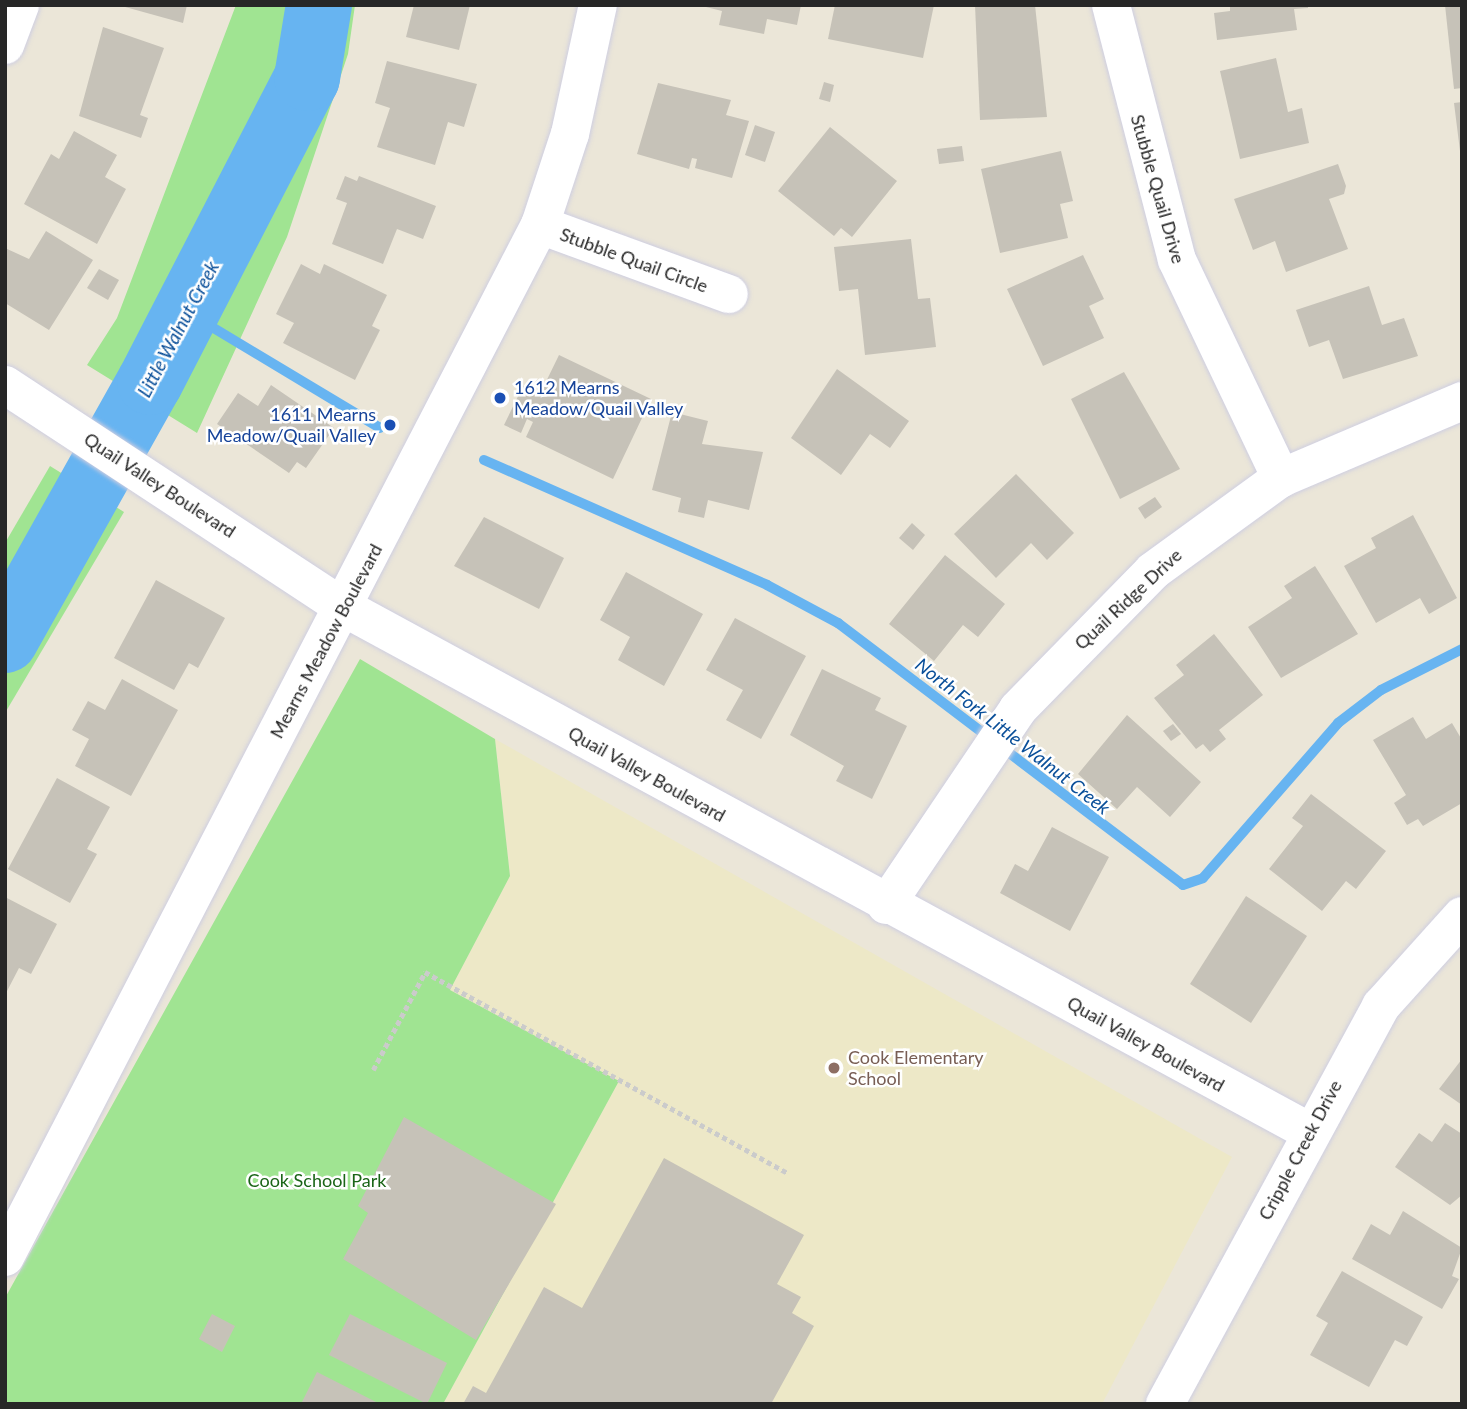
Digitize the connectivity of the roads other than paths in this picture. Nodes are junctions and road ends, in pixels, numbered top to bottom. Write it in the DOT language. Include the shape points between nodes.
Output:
graph roads {
  1 [pos="20,5"];
  2 [pos="598,5"];
  3 [pos="1111,5"];
  4 [pos="5,45"];
  5 [pos="540,225"];
  6 [pos="729,294"];
  7 [pos="5,385"];
  8 [pos="1462,401"];
  9 [pos="1281,478"];
  10 [pos="344,607"];
  11 [pos="886,905"];
  12 [pos="1462,916"];
  13 [pos="1308,1131"];
  14 [pos="5,1257"];
  15 [pos="1165,1404"];
  1 -- 4 [label="street"];
  2 -- 5 [label="street, Mearns Meadow Boulevard" via="570,134"];
  3 -- 9 [label="street, Stubble Quail Drive" via="1177,260"];
  5 -- 6 [label="street, Stubble Quail Circle"];
  5 -- 10 [label="street, Mearns Meadow Boulevard"];
  7 -- 10 [label="street, Quail Valley Boulevard"];
  8 -- 9 [label="street, Quail Ridge Drive"];
  9 -- 11 [label="street, Quail Ridge Drive" via="1153,571 1003,729"];
  10 -- 11 [label="street, Quail Valley Boulevard"];
  10 -- 14 [label="street, Mearns Meadow Boulevard"];
  11 -- 13 [label="street, Quail Valley Boulevard"];
  12 -- 13 [label="street, Cripple Creek Drive" via="1381,1006"];
  13 -- 15 [label="street, Cripple Creek Drive"];
}
